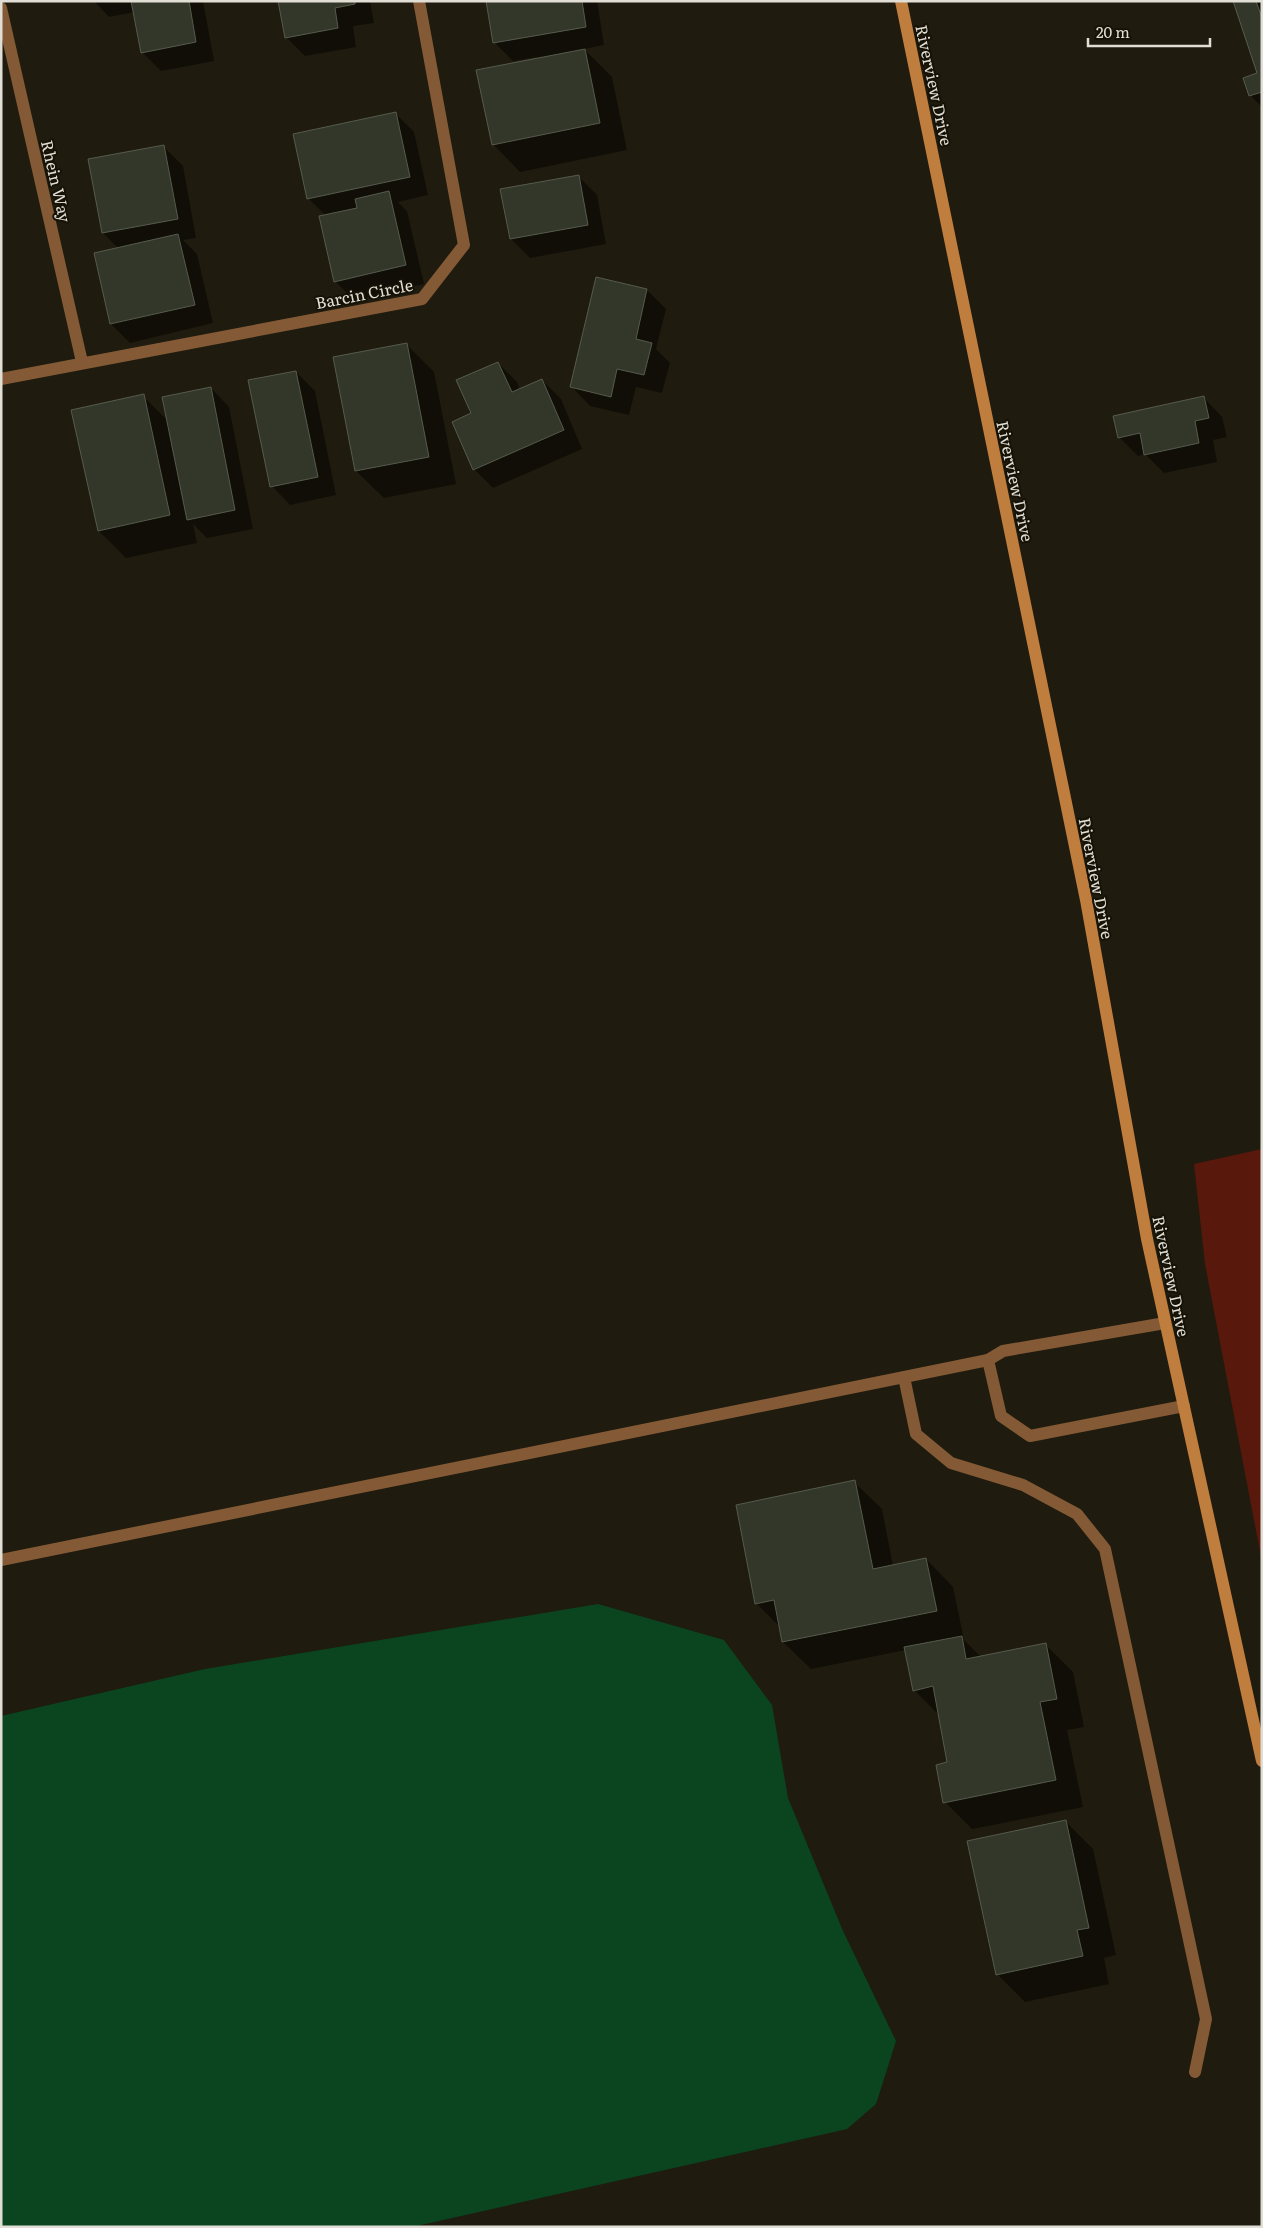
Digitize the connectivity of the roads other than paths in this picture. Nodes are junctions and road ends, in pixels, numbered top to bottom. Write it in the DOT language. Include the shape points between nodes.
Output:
graph roads {
  1 [pos="419,1"];
  2 [pos="901,1"];
  3 [pos="1,8"];
  4 [pos="82,362"];
  5 [pos="1,379"];
  6 [pos="1165,1323"];
  7 [pos="988,1360"];
  8 [pos="904,1377"];
  9 [pos="1184,1406"];
  10 [pos="1,1560"];
  11 [pos="1262,1761"];
  12 [pos="1195,2072"];
  1 -- 4 [label="street, Barcin Circle" via="464,245 422,299"];
  2 -- 6 [label="street, Riverview Drive" via="1086,900"];
  3 -- 4 [label="street, Rhein Way"];
  4 -- 5 [label="street, Barcin Circle"];
  6 -- 7 [label="street" via="1003,1351"];
  6 -- 9 [label="street, Riverview Drive"];
  7 -- 8 [label="street"];
  7 -- 9 [label="street" via="1001,1416 1030,1436"];
  8 -- 10 [label="street"];
  8 -- 12 [label="street" via="916,1434 951,1463 1023,1485 1077,1514 1105,1549 1206,2019"];
  9 -- 11 [label="street, Riverview Drive"];
}
